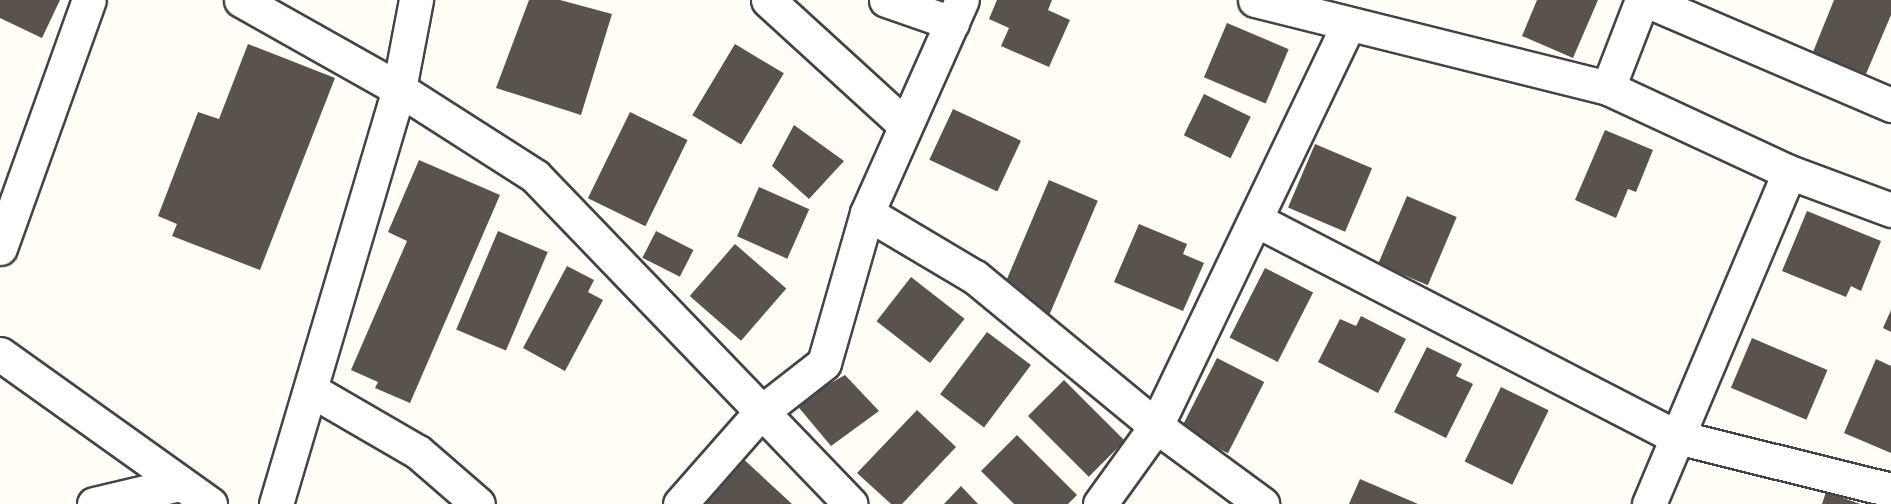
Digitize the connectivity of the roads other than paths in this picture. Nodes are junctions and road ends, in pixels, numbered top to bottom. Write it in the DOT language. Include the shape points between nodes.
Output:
graph roads {
  1 [pos="90,0"];
  2 [pos="241,0"];
  3 [pos="416,0"];
  4 [pos="768,0"];
  5 [pos="886,0"];
  6 [pos="1255,0"];
  7 [pos="1644,0"];
  8 [pos="957,11"];
  9 [pos="1348,26"];
  10 [pos="1608,88"];
  11 [pos="399,90"];
  12 [pos="1891,105"];
  13 [pos="905,125"];
  14 [pos="1789,172"];
  15 [pos="1891,210"];
  16 [pos="867,213"];
  17 [pos="1258,221"];
  18 [pos="0,248"];
  19 [pos="0,354"];
  20 [pos="311,390"];
  21 [pos="760,413"];
  22 [pos="1156,426"];
  23 [pos="1677,437"];
  24 [pos="180,484"];
  25 [pos="1891,490"];
  26 [pos="94,504"];
  27 [pos="210,504"];
  28 [pos="276,504"];
  29 [pos="478,504"];
  30 [pos="680,504"];
  31 [pos="851,504"];
  32 [pos="1100,504"];
  33 [pos="1262,504"];
  34 [pos="1649,504"];
  1 -- 18 [label="street"];
  2 -- 11 [label="street"];
  3 -- 11 [label="street"];
  4 -- 13 [label="street"];
  5 -- 8 [label="street"];
  6 -- 9 [label="street"];
  7 -- 10 [label="street"];
  7 -- 12 [label="street"];
  8 -- 13 [label="street"];
  9 -- 10 [label="street"];
  9 -- 17 [label="street"];
  10 -- 14 [label="street"];
  11 -- 20 [label="street"];
  11 -- 21 [label="street" via="535,176"];
  13 -- 16 [label="street"];
  14 -- 15 [label="street"];
  14 -- 23 [label="street"];
  16 -- 21 [label="street" via="824,363"];
  16 -- 22 [label="street" via="975,277"];
  17 -- 22 [label="street"];
  17 -- 23 [label="street"];
  19 -- 24 [label="street"];
  20 -- 28 [label="street"];
  20 -- 29 [label="street" via="418,452"];
  21 -- 30 [label="street"];
  21 -- 31 [label="street"];
  22 -- 32 [label="street"];
  22 -- 33 [label="street"];
  23 -- 25 [label="street"];
  23 -- 34 [label="street"];
  24 -- 26 [label="street"];
  24 -- 27 [label="street"];
}
